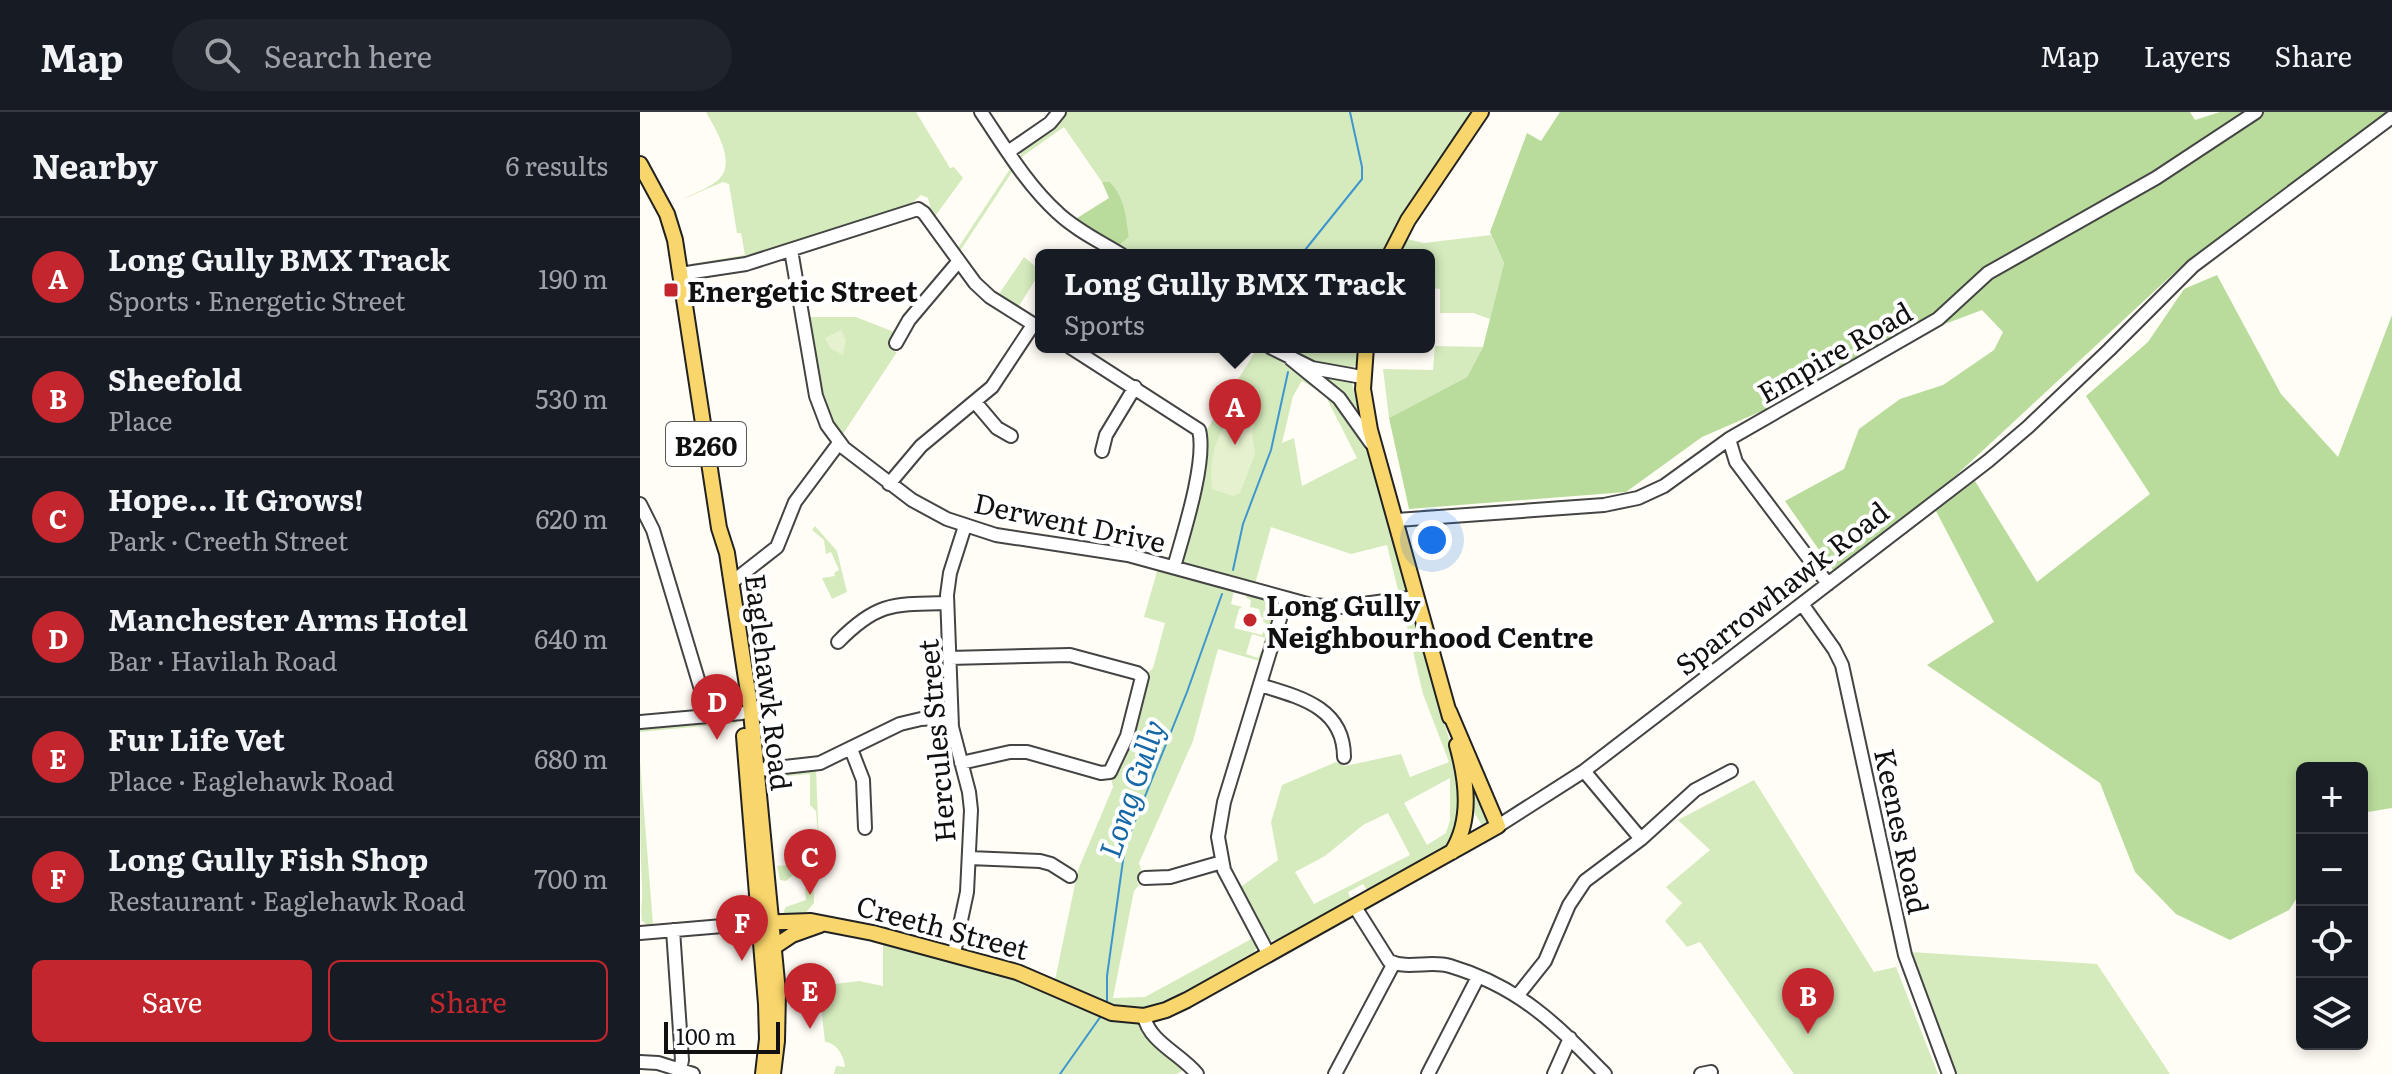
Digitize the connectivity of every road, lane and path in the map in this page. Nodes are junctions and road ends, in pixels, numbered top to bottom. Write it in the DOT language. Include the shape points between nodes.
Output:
graph roads {
  1 [pos="981,112"];
  2 [pos="1481,112"];
  3 [pos="2256,112"];
  4 [pos="1057,115"];
  5 [pos="2392,117"];
  6 [pos="1008,152"];
  7 [pos="640,164"];
  8 [pos="1113,249"];
  9 [pos="1393,249"];
  10 [pos="791,250"];
  11 [pos="958,262"];
  12 [pos="680,274"];
  13 [pos="1035,326"];
  14 [pos="1035,330"];
  15 [pos="896,343"];
  16 [pos="1090,353"];
  17 [pos="1280,353"];
  18 [pos="1365,353"];
  19 [pos="1291,359"];
  20 [pos="1362,377"];
  21 [pos="1135,387"];
  22 [pos="975,402"];
  23 [pos="1011,436"];
  24 [pos="1729,439"];
  25 [pos="839,443"];
  26 [pos="1375,448"];
  27 [pos="1102,451"];
  28 [pos="889,484"];
  29 [pos="640,504"];
  30 [pos="1397,520"];
  31 [pos="965,526"];
  32 [pos="1174,567"];
  33 [pos="1828,584"];
  34 [pos="728,585"];
  35 [pos="1416,597"];
  36 [pos="1286,599"];
  37 [pos="947,603"];
  38 [pos="1802,604"];
  39 [pos="838,642"];
  40 [pos="949,658"];
  41 [pos="1260,685"];
  42 [pos="1449,711"];
  43 [pos="746,712"];
  44 [pos="709,716"];
  45 [pos="951,717"];
  46 [pos="640,722"];
  47 [pos="851,749"];
  48 [pos="1344,757"];
  49 [pos="961,763"];
  50 [pos="757,770"];
  51 [pos="1584,771"];
  52 [pos="1731,771"];
  53 [pos="1466,802"];
  54 [pos="865,828"];
  55 [pos="1492,830"];
  56 [pos="1641,839"];
  57 [pos="1451,853"];
  58 [pos="969,858"];
  59 [pos="1222,862"];
  60 [pos="1070,876"];
  61 [pos="1145,878"];
  62 [pos="1355,907"];
  63 [pos="765,922"];
  64 [pos="828,923"];
  65 [pos="673,930"];
  66 [pos="640,933"];
  67 [pos="774,947"];
  68 [pos="954,953"];
  69 [pos="1269,955"];
  70 [pos="1394,963"];
  71 [pos="1478,977"];
  72 [pos="1518,995"];
  73 [pos="1144,1016"];
  74 [pos="1570,1038"];
  75 [pos="640,1062"];
  76 [pos="682,1072"];
  77 [pos="763,1074"];
  78 [pos="773,1074"];
  79 [pos="1197,1074"];
  80 [pos="1335,1074"];
  81 [pos="1428,1074"];
  82 [pos="1554,1074"];
  83 [pos="1605,1074"];
  84 [pos="1949,1074"];
  1 -- 6 [label="street"];
  2 -- 9 [label="main road"];
  3 -- 24 [label="street, Empire Road" via="2156,178 1988,273 1938,319 1903,342"];
  4 -- 6 [label="street"];
  5 -- 33 [label="street, Sparrowhawk Road" via="2193,266 2028,427"];
  6 -- 8 [label="street" via="1058,214"];
  7 -- 12 [label="main road, Eaglehawk Road / B260" via="672,227"];
  10 -- 11 [label="street" via="921,205"];
  10 -- 12 [label="street" via="746,264"];
  10 -- 25 [label="street, Derwent Drive" via="816,396"];
  11 -- 13 [label="street" via="990,297"];
  11 -- 15 [label="street"];
  12 -- 34 [label="main road, Eaglehawk Road / B260"];
  14 -- 22 [label="street"];
  16 -- 21 [label="street"];
  17 -- 19 [label="street"];
  18 -- 20 [label="main road"];
  19 -- 20 [label="street" via="1324,372"];
  19 -- 26 [label="street" via="1339,398"];
  20 -- 26 [label="main road"];
  21 -- 27 [label="street"];
  21 -- 32 [label="street" via="1200,433 1194,495"];
  22 -- 23 [label="street"];
  22 -- 28 [label="street" via="921,446"];
  24 -- 30 [label="street, Empire Road" via="1664,486 1638,498"];
  24 -- 33 [label="street" via="1736,462"];
  25 -- 28 [label="street, Derwent Drive"];
  25 -- 34 [label="street" via="798,498 777,547"];
  26 -- 30 [label="main road"];
  28 -- 31 [label="street, Derwent Drive"];
  29 -- 44 [label="street" via="653,530"];
  30 -- 35 [label="main road"];
  31 -- 32 [label="street, Derwent Drive"];
  31 -- 37 [label="street, Hercules Street"];
  32 -- 36 [label="street, Derwent Drive"];
  33 -- 38 [label="street, Sparrowhawk Road"];
  34 -- 43 [label="main road, Eaglehawk Road / B260"];
  35 -- 36 [label="street, Derwent Drive" via="1340,607"];
  35 -- 42 [label="main road"];
  36 -- 41 [label="street"];
  37 -- 39 [label="street" via="881,609"];
  37 -- 40 [label="street, Hercules Street"];
  38 -- 51 [label="street, Sparrowhawk Road"];
  38 -- 84 [label="street, Keenes Road" via="1842,665 1907,963"];
  40 -- 45 [label="street, Hercules Street"];
  40 -- 49 [label="street" via="1070,655 1142,677 1127,736 1109,773 1021,751"];
  41 -- 48 [label="street" via="1328,713 1341,734"];
  41 -- 59 [label="street" via="1220,819"];
  42 -- 53 [label="main road"];
  42 -- 55 [label="main road"];
  43 -- 44 [label="street"];
  43 -- 50 [label="main road, Eaglehawk Road / B260"];
  43 -- 63 [label="main road, Eaglehawk Road / B260"];
  44 -- 46 [label="street"];
  45 -- 47 [label="street" via="900,724"];
  45 -- 49 [label="street, Hercules Street"];
  47 -- 50 [label="street" via="820,763"];
  47 -- 54 [label="street" via="863,780"];
  49 -- 58 [label="street, Hercules Street" via="971,801"];
  50 -- 63 [label="main road, Eaglehawk Road / B260"];
  51 -- 55 [label="street, Sparrowhawk Road"];
  51 -- 56 [label="street"];
  52 -- 56 [label="street" via="1695,790"];
  53 -- 55 [label="main road"];
  53 -- 57 [label="main road" via="1463,830"];
  55 -- 57 [label="main road, Sparrowhawk Road"];
  56 -- 72 [label="street" via="1580,887 1545,961"];
  57 -- 62 [label="main road, Sparrowhawk Road"];
  58 -- 60 [label="street" via="1040,861"];
  58 -- 68 [label="street, Hercules Street" via="967,899"];
  59 -- 61 [label="street" via="1170,877"];
  59 -- 69 [label="street"];
  62 -- 69 [label="main road, Sparrowhawk Road"];
  62 -- 70 [label="street" via="1382,953"];
  63 -- 64 [label="main road, Creeth Street"];
  63 -- 65 [label="street, Creeth Street"];
  63 -- 67 [label="main road, Eaglehawk Road / B260"];
  63 -- 77 [label="main road, Eaglehawk Road / B260"];
  64 -- 67 [label="main road"];
  64 -- 68 [label="main road, Creeth Street"];
  65 -- 66 [label="street, Creeth Street"];
  65 -- 76 [label="street"];
  67 -- 78 [label="main road, Eaglehawk Road / B260" via="778,1027"];
  68 -- 73 [label="main road, Creeth Street" via="1017,972 1107,1011"];
  69 -- 73 [label="main road, Sparrowhawk Road" via="1174,1006"];
  70 -- 71 [label="street" via="1435,963"];
  70 -- 80 [label="street"];
  71 -- 72 [label="street"];
  71 -- 81 [label="street"];
  72 -- 74 [label="street"];
  73 -- 79 [label="street" via="1153,1035"];
  74 -- 82 [label="street"];
  74 -- 83 [label="street"];
  75 -- 76 [label="street"];
}
